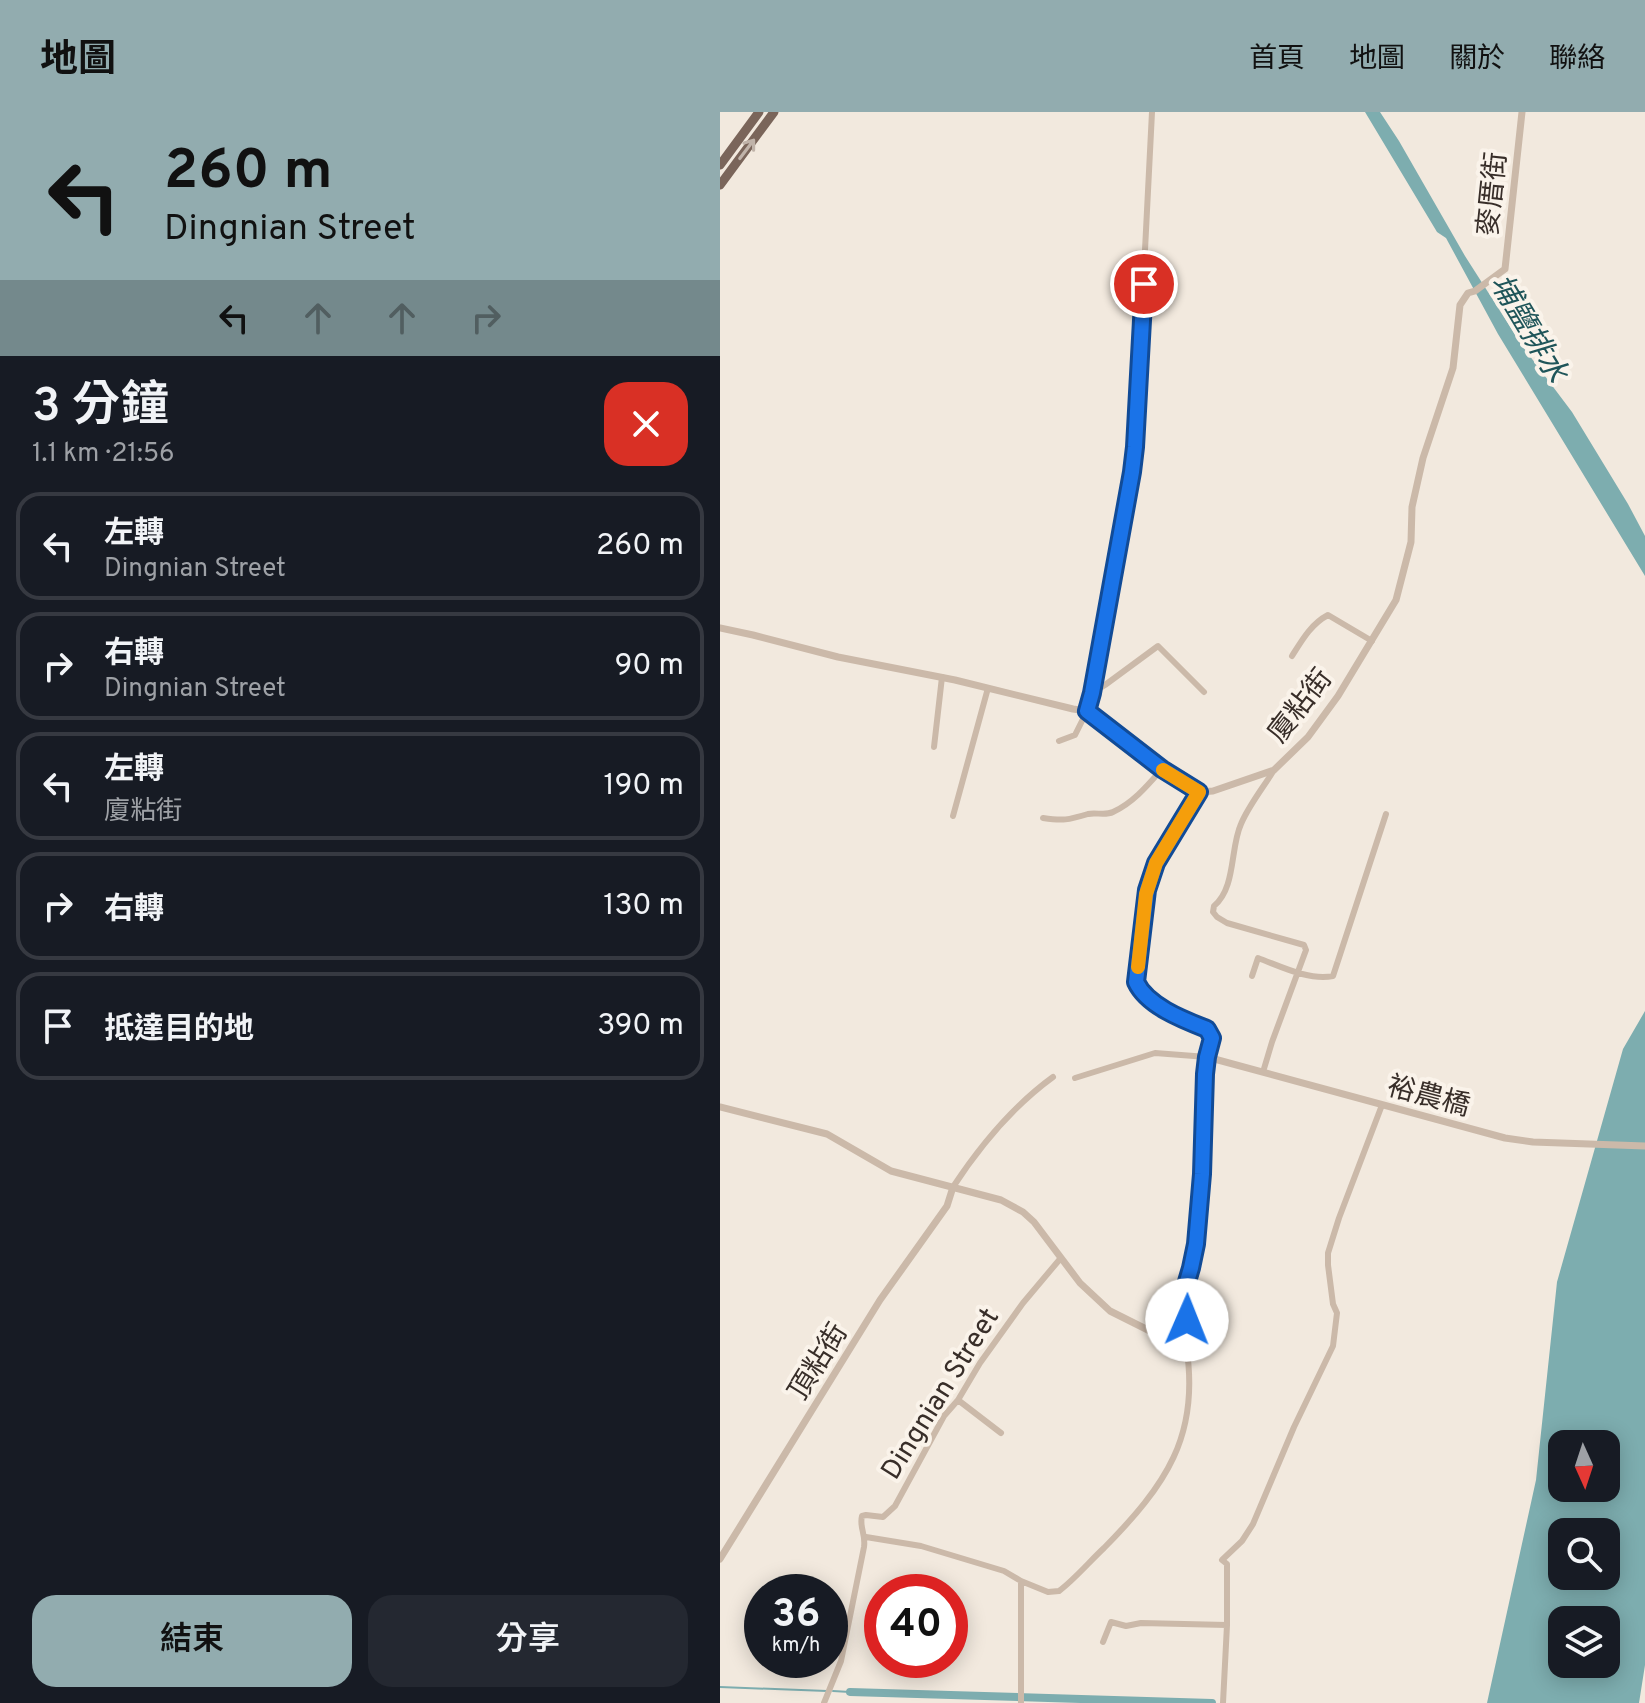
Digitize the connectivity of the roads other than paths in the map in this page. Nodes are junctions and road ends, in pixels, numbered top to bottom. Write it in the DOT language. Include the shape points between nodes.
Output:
graph roads {
  1 [pos="759,112"];
  2 [pos="774,112"];
  3 [pos="1152,112"];
  4 [pos="1522,112"];
  5 [pos="720,165"];
  6 [pos="720,185"];
  7 [pos="1475,291"];
  8 [pos="720,628"];
  9 [pos="1372,641"];
  10 [pos="1292,656"];
  11 [pos="942,677"];
  12 [pos="988,688"];
  13 [pos="1204,692"];
  14 [pos="1092,693"];
  15 [pos="1087,711"];
  16 [pos="1059,741"];
  17 [pos="934,747"];
  18 [pos="1162,769"];
  19 [pos="1274,770"];
  20 [pos="1199,792"];
  21 [pos="1386,814"];
  22 [pos="953,816"];
  23 [pos="1043,818"];
  24 [pos="1298,972"];
  25 [pos="1252,976"];
  26 [pos="1207,1057"];
  27 [pos="1263,1072"];
  28 [pos="1053,1077"];
  29 [pos="1075,1078"];
  30 [pos="1382,1105"];
  31 [pos="720,1107"];
  32 [pos="1645,1146"];
  33 [pos="953,1187"];
  34 [pos="1060,1259"];
  35 [pos="1186,1345"];
  36 [pos="958,1400"];
  37 [pos="1001,1433"];
  38 [pos="866,1537"];
  39 [pos="720,1559"];
  40 [pos="1021,1581"];
  41 [pos="1227,1625"];
  42 [pos="1103,1642"];
  43 [pos="824,1703"];
  44 [pos="1021,1703"];
  45 [pos="1223,1703"];
  1 -- 5 [label="main road"];
  6 -- 2 [label="main road, one-way"];
  3 -- 14 [label="street" via="1135,447"];
  4 -- 7 [label="street, 麥厝街" via="1505,269"];
  7 -- 9 [label="street, 廈粘街" via="1460,305 1453,368 1423,458 1396,600"];
  8 -- 11 [label="street"];
  9 -- 10 [label="street" via="1328,615 1310,629"];
  9 -- 19 [label="street, 廈粘街" via="1308,737"];
  11 -- 12 [label="street"];
  11 -- 17 [label="street"];
  12 -- 15 [label="street"];
  12 -- 22 [label="street"];
  13 -- 14 [label="street" via="1158,646"];
  14 -- 15 [label="street"];
  15 -- 16 [label="street" via="1075,735"];
  15 -- 18 [label="street"];
  18 -- 20 [label="street"];
  18 -- 23 [label="street" via="1144,790 1111,813 1092,812 1063,821"];
  19 -- 20 [label="street, 廈粘街"];
  19 -- 24 [label="street" via="1239,827 1230,874 1213,912 1227,923 1304,945"];
  20 -- 26 [label="street" via="1156,863 1147,890 1136,982 1166,1011 1207,1029 1212,1038"];
  21 -- 24 [label="street" via="1335,973 1325,978"];
  24 -- 25 [label="street" via="1258,958"];
  24 -- 27 [label="street"];
  26 -- 27 [label="street, 裕農橋"];
  26 -- 29 [label="street" via="1155,1053"];
  26 -- 35 [label="street" via="1198,1223 1186,1285"];
  27 -- 30 [label="street, 裕農橋"];
  28 -- 33 [label="street, 頂粘街" via="994,1132"];
  30 -- 32 [label="street, 裕農橋" via="1505,1138"];
  30 -- 41 [label="street" via="1328,1253 1337,1313 1333,1346 1253,1524 1222,1560 1227,1564"];
  31 -- 33 [label="street" via="827,1134 891,1171"];
  33 -- 34 [label="street" via="1023,1212"];
  33 -- 39 [label="street, 頂粘街" via="947,1206 880,1300"];
  34 -- 35 [label="street" via="1110,1311"];
  34 -- 36 [label="street, Dingnian Street" via="1023,1303"];
  35 -- 40 [label="street" via="1187,1421 1169,1468 1126,1525 1059,1591"];
  36 -- 37 [label="street"];
  36 -- 38 [label="street, Dingnian Street" via="890,1512 862,1516"];
  38 -- 40 [label="street" via="921,1546"];
  38 -- 43 [label="street, Dingnian Street" via="841,1661"];
  40 -- 44 [label="street"];
  41 -- 42 [label="street" via="1111,1622"];
  41 -- 45 [label="street"];
}
